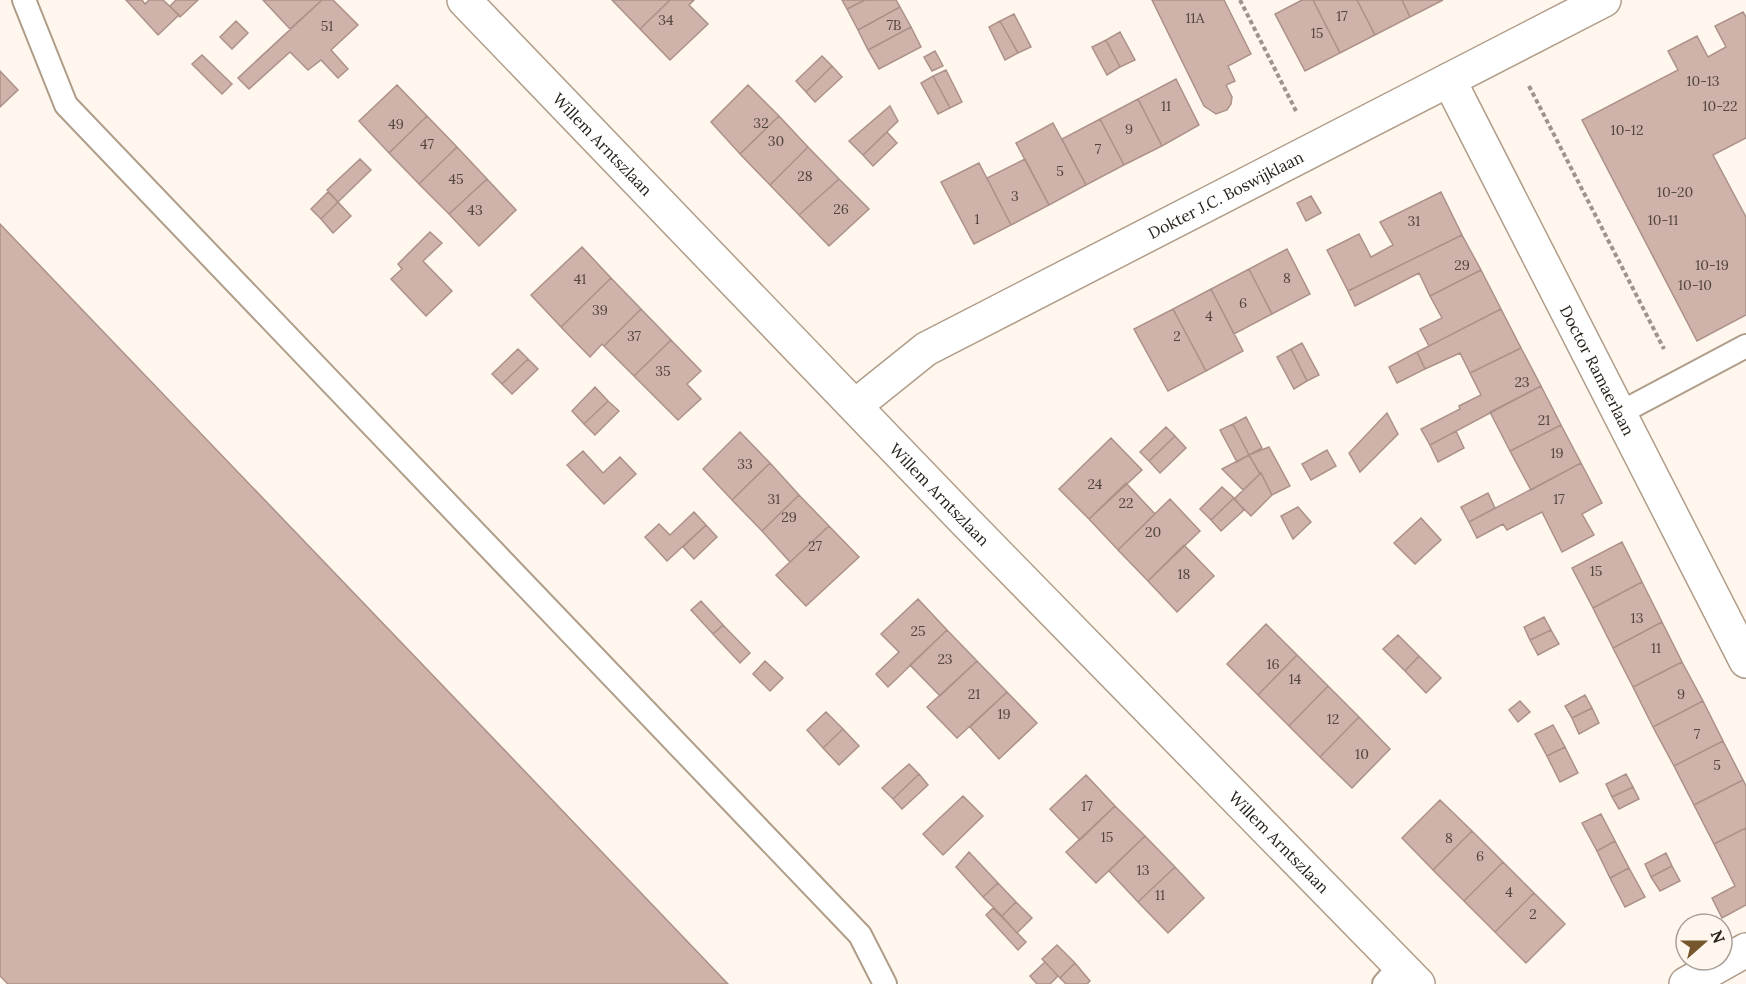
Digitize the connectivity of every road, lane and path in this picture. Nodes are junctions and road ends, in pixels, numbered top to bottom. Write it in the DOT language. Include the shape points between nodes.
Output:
graph roads {
  1 [pos="24,0"];
  2 [pos="464,0"];
  3 [pos="1240,0"];
  4 [pos="1604,0"];
  5 [pos="1509,49"];
  6 [pos="1449,80"];
  7 [pos="1315,149"];
  8 [pos="1746,346"];
  9 [pos="1666,352"];
  10 [pos="855,406"];
  11 [pos="1620,413"];
  12 [pos="1746,661"];
  13 [pos="1746,950"];
  14 [pos="1401,978"];
  15 [pos="885,984"];
  16 [pos="1686,984"];
  1 -- 15 [label="lane" via="66,105 860,935"];
  2 -- 10 [label="street, Willem Arntszlaan"];
  3 -- 7 [label="path"];
  4 -- 5 [label="street, Dokter J.C. Boswijklaan"];
  5 -- 6 [label="street, Dokter J.C. Boswijklaan"];
  5 -- 9 [label="path"];
  6 -- 7 [label="street, Dokter J.C. Boswijklaan"];
  6 -- 11 [label="street, Doctor Ramaerlaan"];
  7 -- 10 [label="street, Dokter J.C. Boswijklaan" via="926,349"];
  8 -- 11 [label="lane"];
  10 -- 14 [label="street, Willem Arntszlaan"];
  11 -- 12 [label="street, Doctor Ramaerlaan"];
  13 -- 16 [label="street"];
}
